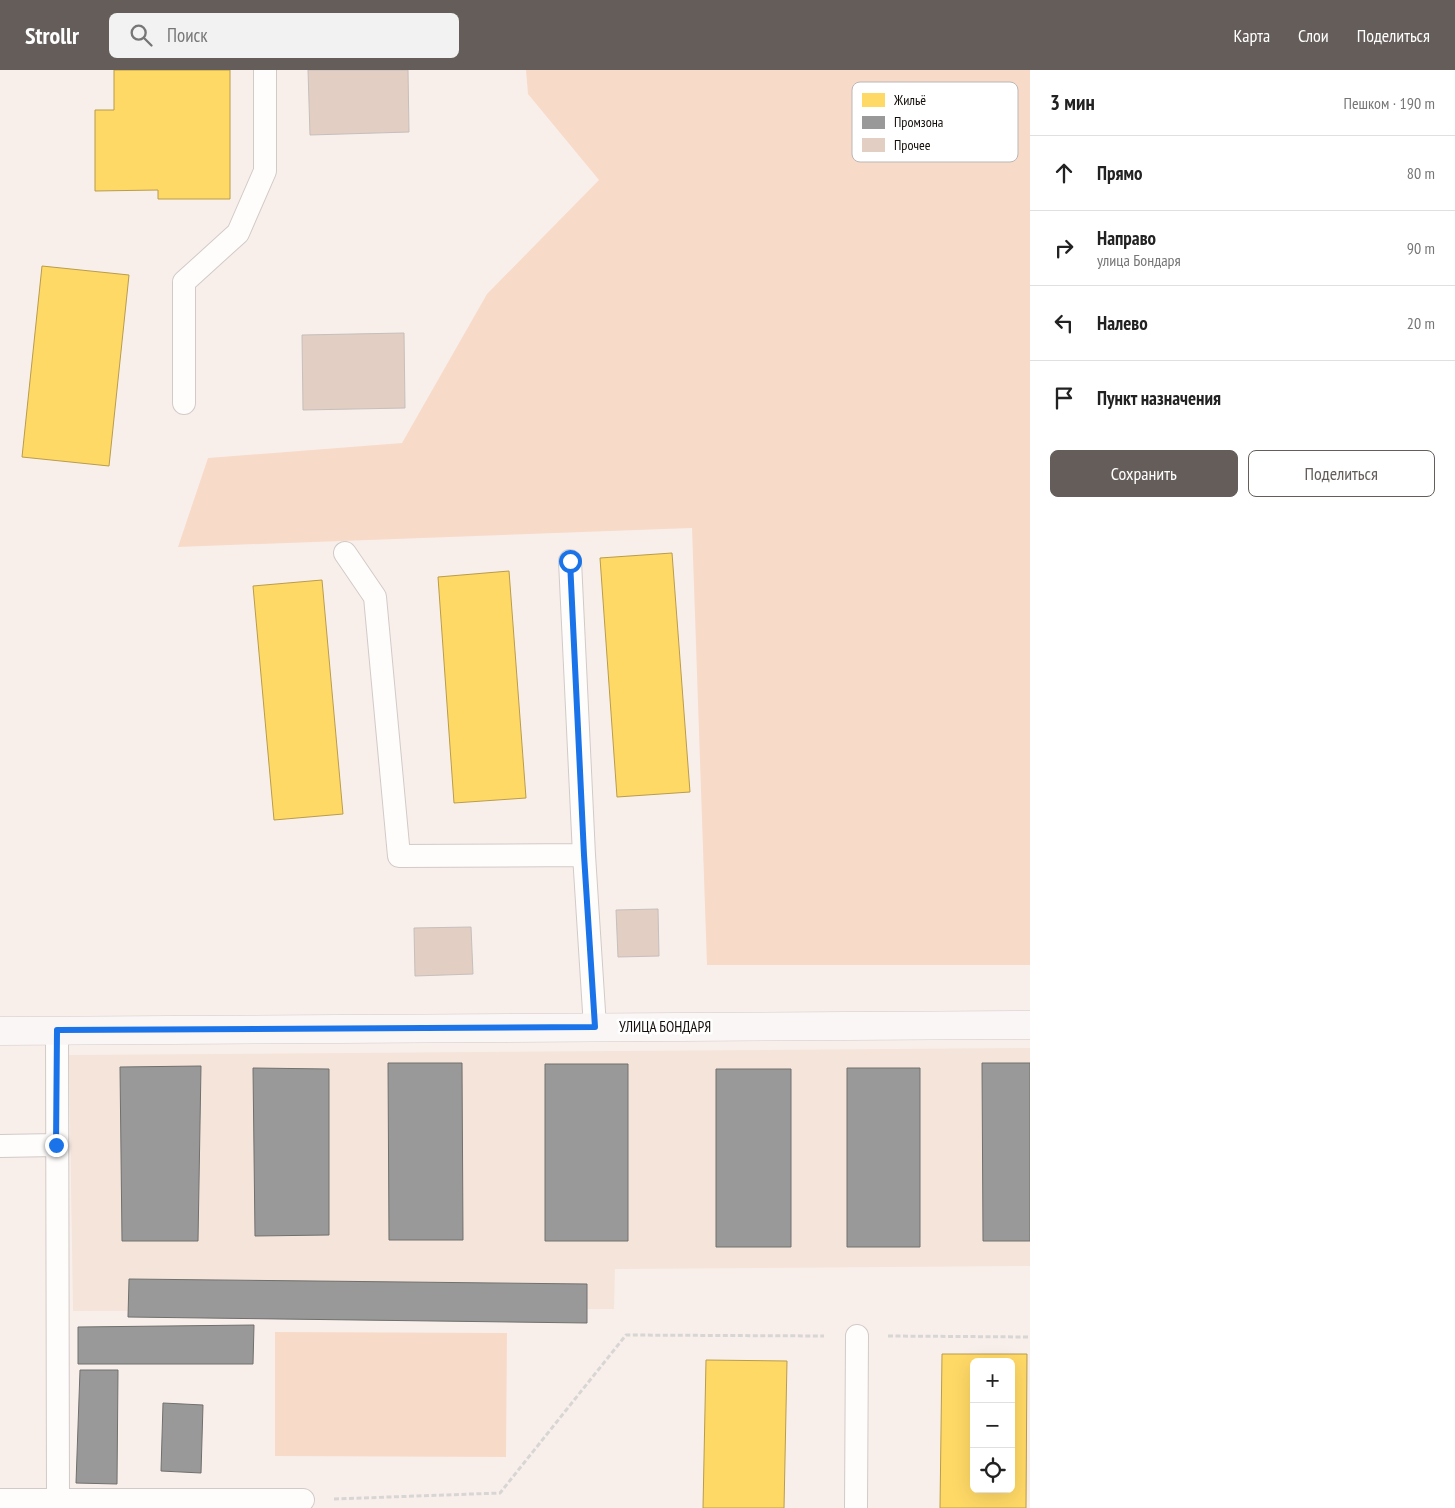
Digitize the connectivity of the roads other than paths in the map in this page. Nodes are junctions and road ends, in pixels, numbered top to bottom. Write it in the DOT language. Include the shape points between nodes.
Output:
graph roads {
  1 [pos="265,70"];
  2 [pos="184,403"];
  3 [pos="345,553"];
  4 [pos="570,561"];
  5 [pos="584,855"];
  6 [pos="1030,1025"];
  7 [pos="595,1027"];
  8 [pos="0,1030"];
  9 [pos="57,1030"];
  10 [pos="56,1145"];
  11 [pos="0,1146"];
  12 [pos="857,1336"];
  13 [pos="0,1500"];
  14 [pos="58,1500"];
  15 [pos="303,1500"];
  16 [pos="856,1508"];
  1 -- 2 [label="lane" via="265,171 238,233 184,282"];
  3 -- 5 [label="lane" via="375,597 399,856"];
  4 -- 5 [label="lane"];
  5 -- 7 [label="lane"];
  6 -- 7 [label="main road, УЛИЦА БОНДАРЯ"];
  7 -- 9 [label="main road, УЛИЦА БОНДАРЯ"];
  8 -- 9 [label="main road, УЛИЦА БОНДАРЯ"];
  9 -- 10 [label="lane"];
  10 -- 11 [label="lane"];
  10 -- 14 [label="lane"];
  12 -- 16 [label="lane"];
  13 -- 14 [label="lane"];
  14 -- 15 [label="lane"];
}
